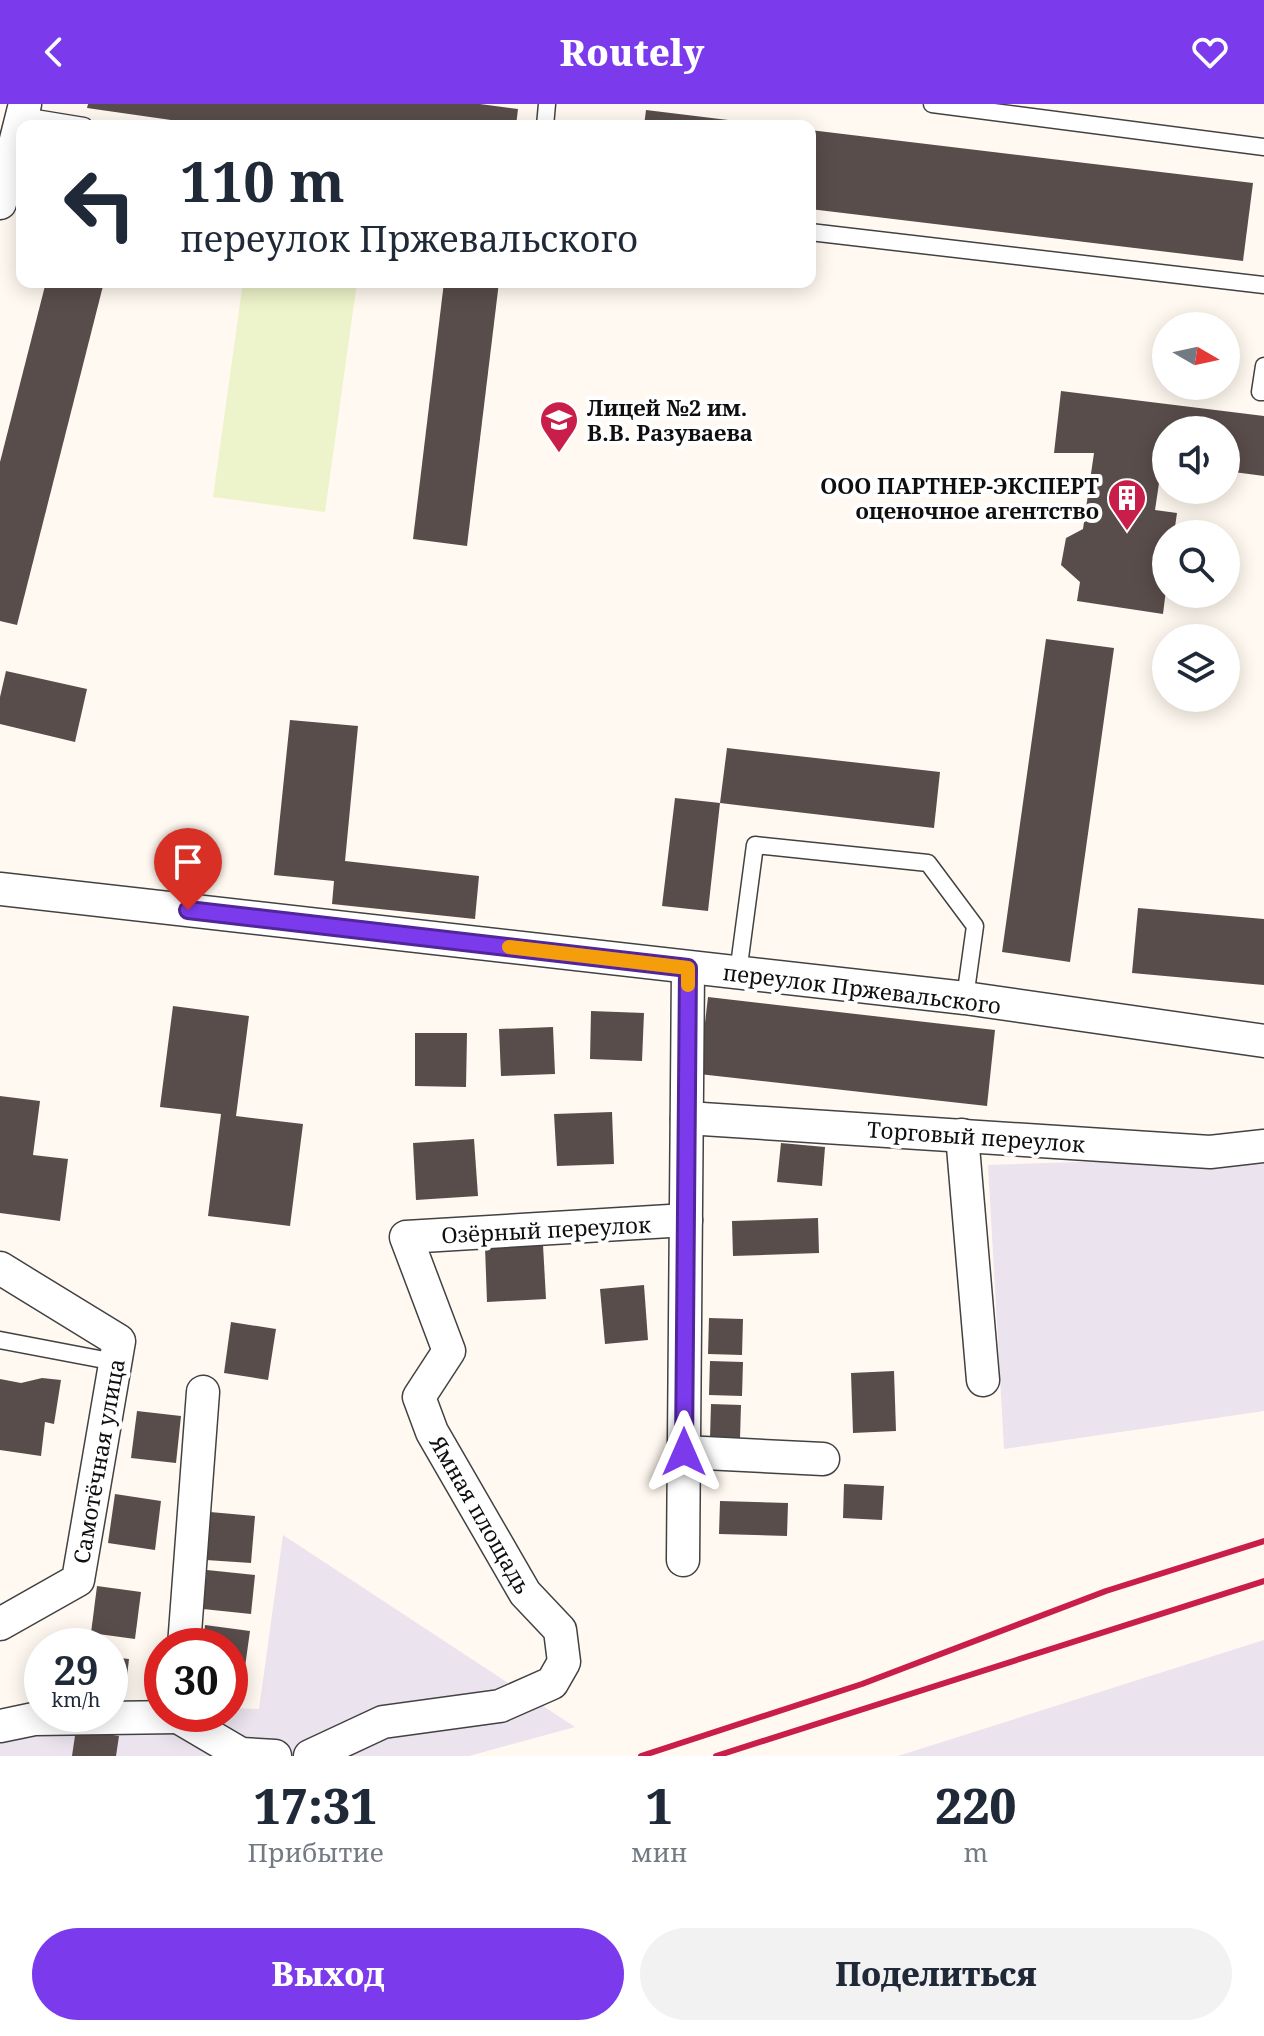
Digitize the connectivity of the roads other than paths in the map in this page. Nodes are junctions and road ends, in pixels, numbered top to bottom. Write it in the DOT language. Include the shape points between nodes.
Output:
graph roads {
  1 [pos="932,104"];
  2 [pos="24,110"];
  3 [pos="1024,110"];
  4 [pos="62,120"];
  5 [pos="16,141"];
  6 [pos="1264,147"];
  7 [pos="0,203"];
  8 [pos="816,233"];
  9 [pos="1264,285"];
  10 [pos="1264,366"];
  11 [pos="1264,392"];
  12 [pos="0,889"];
  13 [pos="688,968"];
  14 [pos="738,973"];
  15 [pos="965,998"];
  16 [pos="1264,1041"];
  17 [pos="687,1118"];
  18 [pos="962,1135"];
  19 [pos="1264,1146"];
  20 [pos="686,1220"];
  21 [pos="406,1237"];
  22 [pos="0,1268"];
  23 [pos="0,1340"];
  24 [pos="117,1352"];
  25 [pos="983,1380"];
  26 [pos="203,1392"];
  27 [pos="684,1452"];
  28 [pos="823,1459"];
  29 [pos="683,1560"];
  30 [pos="0,1624"];
  31 [pos="185,1628"];
  32 [pos="144,1716"];
  33 [pos="0,1726"];
  34 [pos="205,1732"];
  35 [pos="275,1756"];
  36 [pos="310,1756"];
  1 -- 3 [label="lane"];
  2 -- 4 [label="lane"];
  3 -- 6 [label="lane"];
  5 -- 7 [label="street"];
  8 -- 9 [label="lane"];
  10 -- 11 [label="lane"];
  12 -- 13 [label="street, переулок Пржевальского"];
  13 -- 14 [label="street, переулок Пржевальского"];
  13 -- 17 [label="street"];
  14 -- 15 [label="street, переулок Пржевальского"];
  14 -- 15 [label="lane" via="755,845 928,863 975,926"];
  15 -- 16 [label="street, переулок Пржевальского"];
  17 -- 18 [label="street, Торговый переулок"];
  17 -- 20 [label="street"];
  18 -- 19 [label="street, Торговый переулок" via="1210,1152"];
  18 -- 25 [label="street"];
  20 -- 21 [label="street, Озёрный переулок"];
  20 -- 27 [label="street"];
  21 -- 36 [label="street, Ямная площадь" via="449,1351 419,1397 432,1432 525,1593 560,1630 564,1662 552,1683 500,1706 383,1722"];
  22 -- 24 [label="street"];
  23 -- 24 [label="lane"];
  24 -- 30 [label="street, Самотёчная улица" via="78,1580"];
  26 -- 31 [label="street"];
  27 -- 28 [label="street"];
  27 -- 29 [label="street"];
  32 -- 33 [label="street" via="34,1719"];
  34 -- 35 [label="street" via="241,1754"];
}
